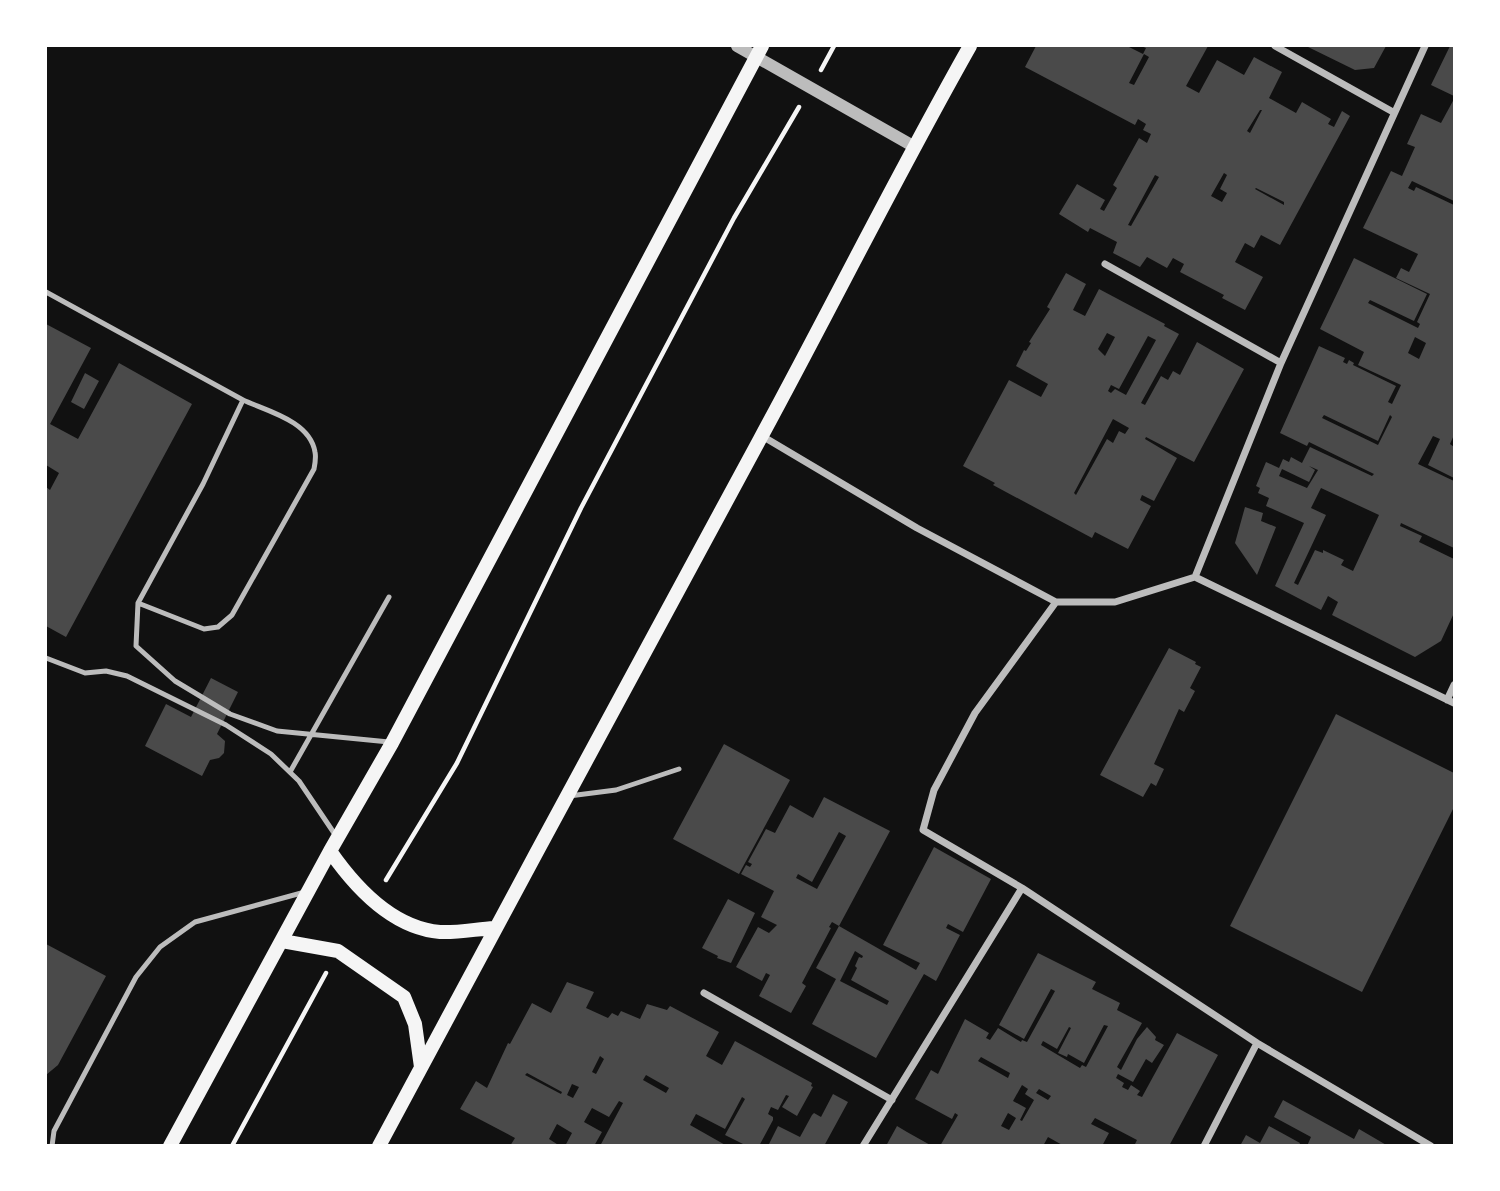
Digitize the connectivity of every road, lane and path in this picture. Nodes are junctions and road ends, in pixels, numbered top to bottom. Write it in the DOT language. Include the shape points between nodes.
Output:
graph roads {
  1 [pos="737,46"];
  2 [pos="834,46"];
  3 [pos="970,46"];
  4 [pos="1275,46"];
  5 [pos="1425,46"];
  6 [pos="759,51"];
  7 [pos="811,88"];
  8 [pos="1393,111"];
  9 [pos="913,146"];
  10 [pos="1105,264"];
  11 [pos="46,292"];
  12 [pos="1281,363"];
  13 [pos="243,400"];
  14 [pos="762,436"];
  15 [pos="1195,578"];
  16 [pos="389,597"];
  17 [pos="1056,602"];
  18 [pos="138,603"];
  19 [pos="46,658"];
  20 [pos="1454,685"];
  21 [pos="1451,701"];
  22 [pos="311,736"];
  23 [pos="392,743"];
  24 [pos="679,769"];
  25 [pos="290,772"];
  26 [pos="565,796"];
  27 [pos="334,845"];
  28 [pos="1022,888"];
  29 [pos="308,891"];
  30 [pos="373,901"];
  31 [pos="494,928"];
  32 [pos="282,941"];
  33 [pos="338,951"];
  34 [pos="704,993"];
  35 [pos="1257,1043"];
  36 [pos="421,1067"];
  37 [pos="891,1100"];
  38 [pos="52,1146"];
  39 [pos="170,1146"];
  40 [pos="232,1146"];
  41 [pos="379,1146"];
  42 [pos="863,1146"];
  43 [pos="1204,1146"];
  44 [pos="1431,1146"];
  1 -- 6 [label="street"];
  2 -- 7 [label="path"];
  3 -- 9 [label="main road"];
  4 -- 8 [label="street"];
  5 -- 8 [label="street"];
  6 -- 7 [label="street"];
  6 -- 23 [label="main road"];
  7 -- 9 [label="street"];
  7 -- 30 [label="path" via="734,218 581,508 457,763"];
  8 -- 12 [label="street"];
  9 -- 14 [label="main road"];
  10 -- 12 [label="street"];
  11 -- 13 [label="lane"];
  12 -- 15 [label="street"];
  13 -- 18 [label="lane"];
  13 -- 18 [label="lane" via="294,422 316,453 314,469 232,615 218,627 204,629"];
  14 -- 17 [label="street" via="917,528"];
  14 -- 26 [label="main road"];
  15 -- 17 [label="street" via="1115,602"];
  15 -- 21 [label="street"];
  16 -- 22 [label="lane"];
  17 -- 28 [label="street" via="975,713 934,790 923,831"];
  18 -- 22 [label="lane" via="136,646 175,681 230,714 277,731"];
  19 -- 25 [label="lane" via="85,673 127,676 226,725"];
  20 -- 21 [label="street"];
  22 -- 23 [label="lane"];
  22 -- 25 [label="lane"];
  23 -- 27 [label="main road"];
  24 -- 26 [label="lane" via="616,790"];
  25 -- 27 [label="lane"];
  26 -- 31 [label="main road"];
  27 -- 29 [label="main road"];
  27 -- 30 [label="main road" via="348,878"];
  28 -- 35 [label="street"];
  28 -- 37 [label="street"];
  29 -- 32 [label="main road"];
  29 -- 38 [label="lane" via="195,922 160,947 136,977 54,1131"];
  30 -- 31 [label="main road" via="426,930"];
  31 -- 36 [label="main road"];
  32 -- 33 [label="main road"];
  32 -- 39 [label="main road"];
  33 -- 36 [label="main road" via="404,998 415,1024"];
  33 -- 40 [label="path"];
  34 -- 37 [label="street"];
  35 -- 43 [label="street"];
  35 -- 44 [label="street"];
  36 -- 41 [label="main road"];
  37 -- 42 [label="street"];
}
